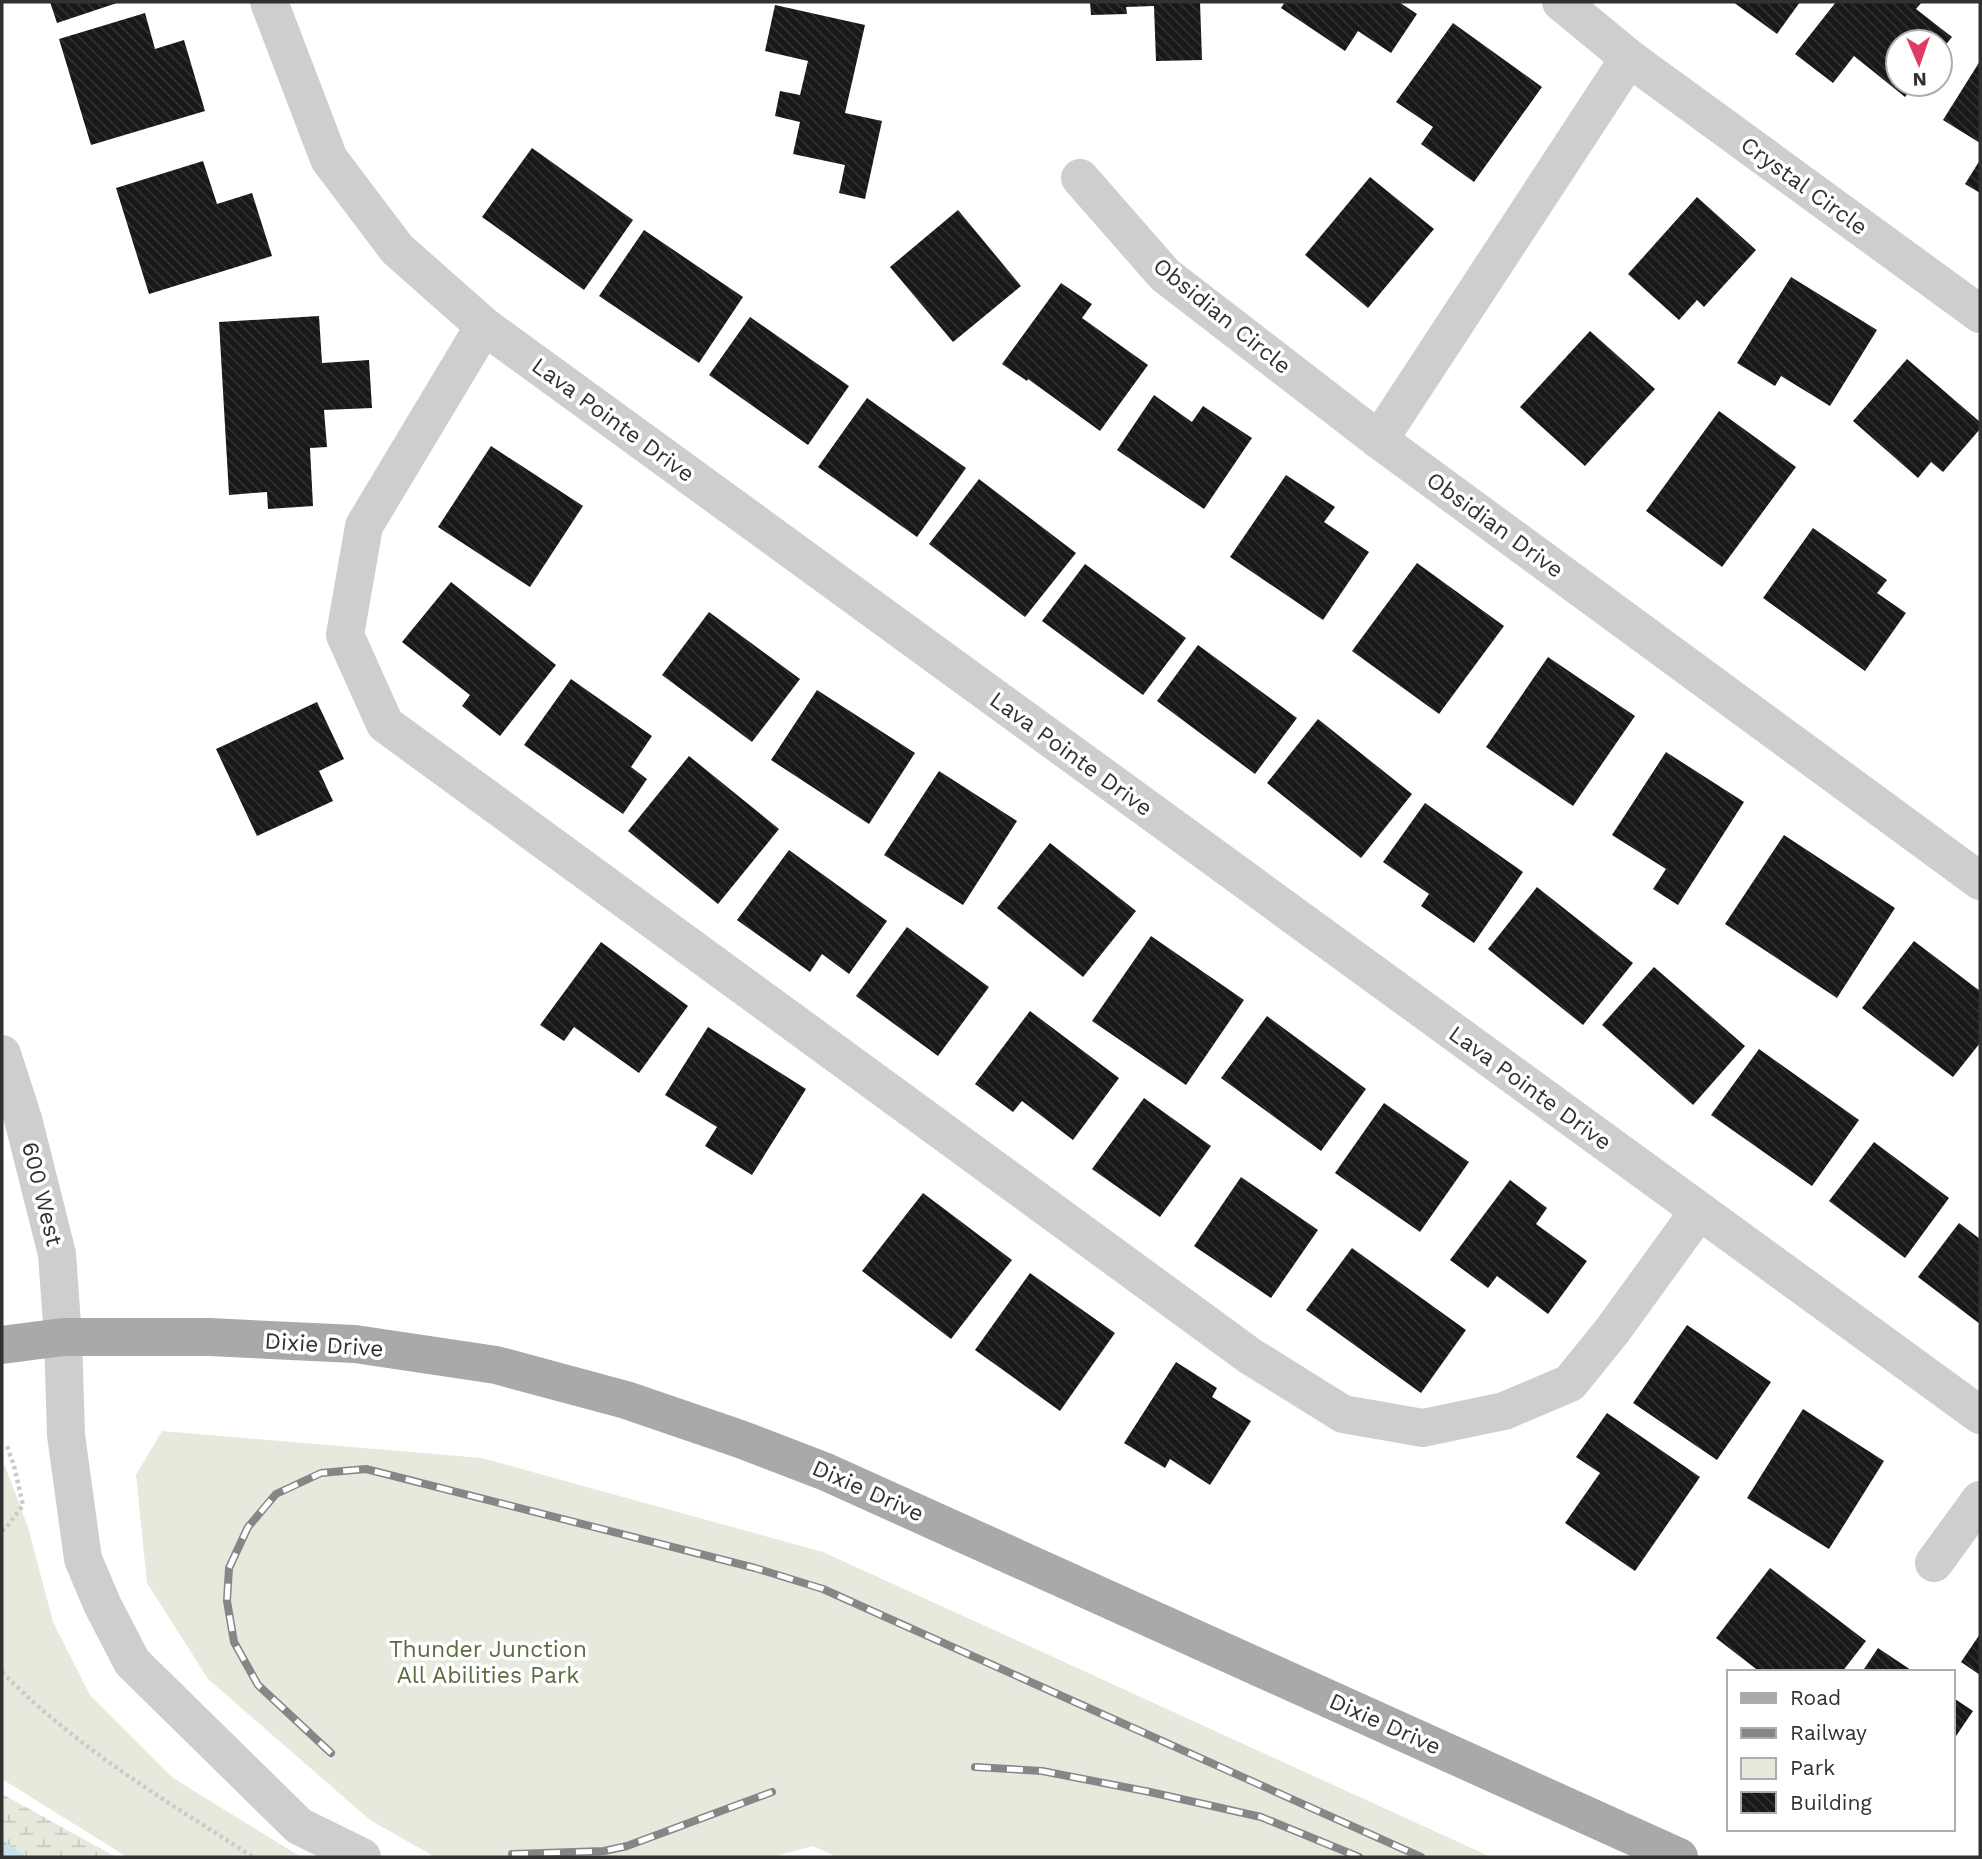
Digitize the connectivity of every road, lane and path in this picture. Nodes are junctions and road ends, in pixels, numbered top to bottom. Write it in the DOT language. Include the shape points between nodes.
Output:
graph roads {
  1 [pos="1561,2"];
  2 [pos="272,3"];
  3 [pos="1629,58"];
  4 [pos="1080,178"];
  5 [pos="1980,314"];
  6 [pos="484,326"];
  7 [pos="1379,440"];
  8 [pos="1980,881"];
  9 [pos="2,1054"];
  10 [pos="1699,1211"];
  11 [pos="63,1337"];
  12 [pos="2,1345"];
  13 [pos="1980,1415"];
  14 [pos="7,1446"];
  15 [pos="1980,1500"];
  16 [pos="2,1531"];
  17 [pos="1934,1563"];
  18 [pos="2,1672"];
  19 [pos="253,1857"];
  20 [pos="362,1857"];
  21 [pos="1679,1857"];
  1 -- 3 [label="street, Crystal Circle"];
  2 -- 6 [label="street, Lava Pointe Drive" via="329,159 397,249"];
  3 -- 5 [label="street, Crystal Circle"];
  3 -- 7 [label="street"];
  4 -- 7 [label="street, Obsidian Circle" via="1165,275"];
  6 -- 10 [label="street, Lava Pointe Drive"];
  6 -- 10 [label="street" via="364,526 345,635 385,724 1239,1348 1343,1414 1423,1428 1504,1410 1570,1383"];
  7 -- 8 [label="street, Obsidian Drive"];
  9 -- 11 [label="street, 600 West" via="57,1254"];
  10 -- 13 [label="street, Lava Pointe Drive"];
  11 -- 12 [label="main road, Dixie Drive"];
  11 -- 20 [label="street, 600 West" via="66,1435 83,1559 132,1662 299,1826"];
  11 -- 21 [label="main road, Dixie Drive" via="355,1344 496,1365 626,1400 827,1472"];
  14 -- 16 [label="path" via="23,1504"];
  15 -- 17 [label="street"];
  18 -- 19 [label="path" via="27,1698 120,1771"];
}
